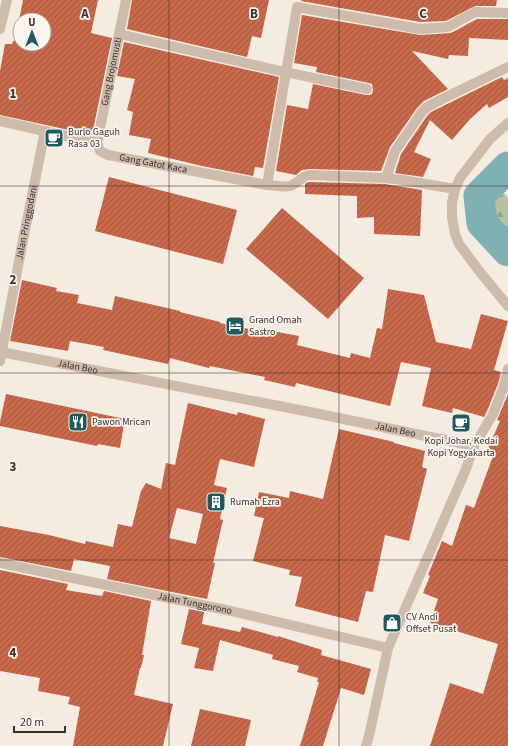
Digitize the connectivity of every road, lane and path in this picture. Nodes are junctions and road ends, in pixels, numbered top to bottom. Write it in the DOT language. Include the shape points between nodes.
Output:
graph roads {
  1 [pos="6,0"];
  2 [pos="126,0"];
  3 [pos="508,13"];
  4 [pos="0,29"];
  5 [pos="119,34"];
  6 [pos="508,67"];
  7 [pos="285,72"];
  8 [pos="367,89"];
  9 [pos="0,121"];
  10 [pos="508,123"];
  11 [pos="46,132"];
  12 [pos="97,143"];
  13 [pos="386,178"];
  14 [pos="267,185"];
  15 [pos="455,189"];
  16 [pos="508,306"];
  17 [pos="1,356"];
  18 [pos="508,369"];
  19 [pos="474,446"];
  20 [pos="0,563"];
  21 [pos="388,648"];
  22 [pos="366,746"];
  1 -- 4 [label="street"];
  2 -- 5 [label="street, Gang Brojomusti"];
  3 -- 7 [label="street" via="475,12 448,27 420,29 297,7"];
  5 -- 7 [label="street"];
  5 -- 12 [label="street, Gang Brojomusti"];
  6 -- 13 [label="street" via="427,107 395,151"];
  7 -- 8 [label="street"];
  7 -- 14 [label="street"];
  9 -- 11 [label="street"];
  10 -- 15 [label="street" via="490,138 460,178"];
  11 -- 12 [label="street"];
  11 -- 17 [label="street, Jalan Pringgodani"];
  12 -- 14 [label="street, Gang Gatot Kaca" via="100,151 108,155"];
  13 -- 14 [label="street, Gang Gatot Kaca" via="306,175 290,186"];
  13 -- 15 [label="street, Gang Gatot Kaca"];
  15 -- 16 [label="street" via="452,217 459,244"];
  17 -- 19 [label="street, Jalan Beo" via="312,412"];
  18 -- 19 [label="street" via="493,414"];
  19 -- 21 [label="street"];
  20 -- 21 [label="street, Jalan Tunggorono" via="231,611"];
  21 -- 22 [label="street"];
}
